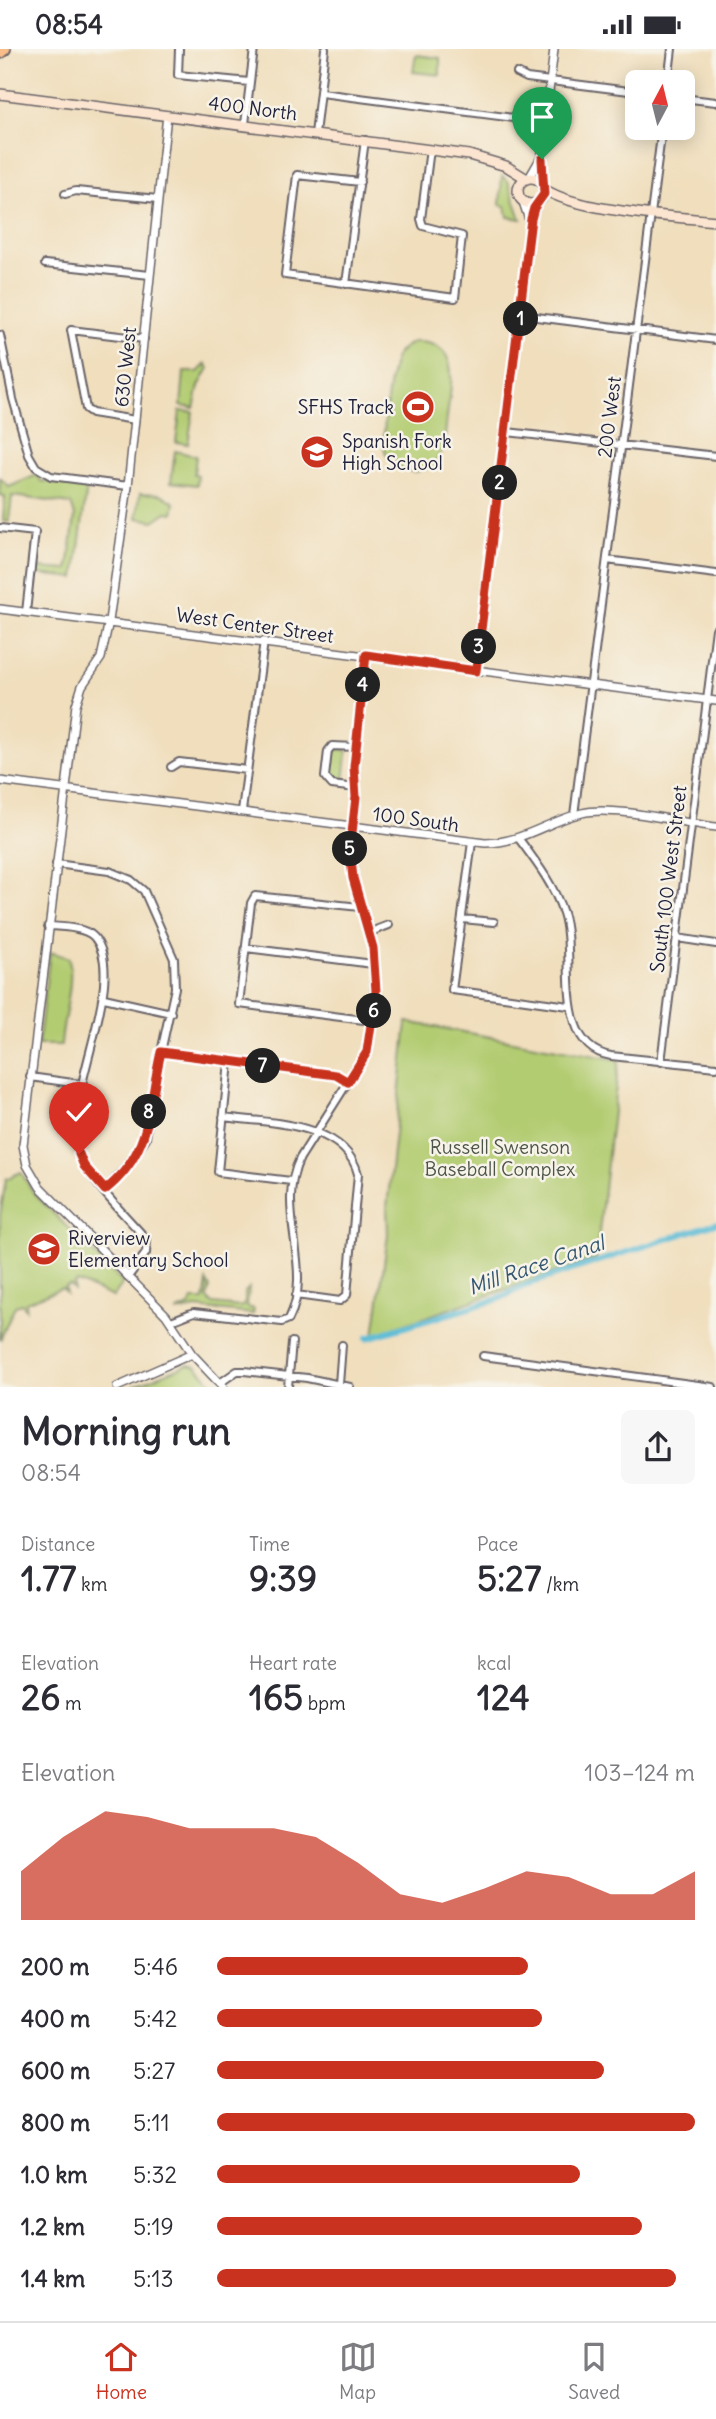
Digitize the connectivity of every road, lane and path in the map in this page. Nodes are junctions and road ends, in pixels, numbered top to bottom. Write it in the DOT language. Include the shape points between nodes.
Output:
graph roads {
  1 [pos="5,49"];
  2 [pos="179,49"];
  3 [pos="254,49"];
  4 [pos="325,49"];
  5 [pos="554,49"];
  6 [pos="672,49"];
  7 [pos="0,53"];
  8 [pos="669,70"];
  9 [pos="517,73"];
  10 [pos="550,81"];
  11 [pos="249,82"];
  12 [pos="625,90"];
  13 [pos="321,93"];
  14 [pos="0,94"];
  15 [pos="695,100"];
  16 [pos="716,102"];
  17 [pos="167,115"];
  18 [pos="545,122"];
  19 [pos="245,124"];
  20 [pos="315,134"];
  21 [pos="660,140"];
  22 [pos="365,141"];
  23 [pos="430,149"];
  24 [pos="542,151"];
  25 [pos="500,163"];
  26 [pos="528,178"];
  27 [pos="360,182"];
  28 [pos="543,188"];
  29 [pos="517,190"];
  30 [pos="65,194"];
  31 [pos="158,199"];
  32 [pos="539,201"];
  33 [pos="523,202"];
  34 [pos="591,205"];
  35 [pos="651,213"];
  36 [pos="716,221"];
  37 [pos="531,224"];
  38 [pos="46,264"];
  39 [pos="150,275"];
  40 [pos="346,285"];
  41 [pos="521,315"];
  42 [pos="636,330"];
  43 [pos="1,335"];
  44 [pos="144,339"];
  45 [pos="716,339"];
  46 [pos="135,420"];
  47 [pos="507,432"];
  48 [pos="622,445"];
  49 [pos="716,456"];
  50 [pos="128,486"];
  51 [pos="0,528"];
  52 [pos="607,560"];
  53 [pos="716,574"];
  54 [pos="0,608"];
  55 [pos="26,612"];
  56 [pos="109,621"];
  57 [pos="716,629"];
  58 [pos="264,641"];
  59 [pos="366,655"];
  60 [pos="476,671"];
  61 [pos="590,685"];
  62 [pos="706,699"];
  63 [pos="716,701"];
  64 [pos="356,747"];
  65 [pos="171,767"];
  66 [pos="247,770"];
  67 [pos="0,781"];
  68 [pos="356,788"];
  69 [pos="65,789"];
  70 [pos="242,811"];
  71 [pos="574,815"];
  72 [pos="691,824"];
  73 [pos="353,826"];
  74 [pos="716,827"];
  75 [pos="519,839"];
  76 [pos="472,842"];
  77 [pos="56,864"];
  78 [pos="360,907"];
  79 [pos="463,919"];
  80 [pos="494,922"];
  81 [pos="389,925"];
  82 [pos="48,926"];
  83 [pos="368,933"];
  84 [pos="677,938"];
  85 [pos="716,944"];
  86 [pos="246,949"];
  87 [pos="373,964"];
  88 [pos="104,997"];
  89 [pos="569,1006"];
  90 [pos="171,1013"];
  91 [pos="372,1021"];
  92 [pos="161,1052"];
  93 [pos="229,1062"];
  94 [pos="661,1062"];
  95 [pos="716,1067"];
  96 [pos="30,1077"];
  97 [pos="348,1082"];
  98 [pos="80,1084"];
  99 [pos="223,1117"];
  100 [pos="316,1133"];
  101 [pos="291,1181"];
  102 [pos="105,1190"];
  103 [pos="128,1277"];
  104 [pos="296,1295"];
  105 [pos="171,1321"];
  106 [pos="292,1342"];
  107 [pos="342,1345"];
  108 [pos="192,1354"];
  109 [pos="483,1356"];
  110 [pos="289,1376"];
  111 [pos="339,1384"];
  112 [pos="221,1385"];
  113 [pos="117,1387"];
  114 [pos="288,1387"];
  115 [pos="350,1387"];
  116 [pos="713,1387"];
  1 -- 7 [label="highway"];
  2 -- 11 [label="street" via="178,75"];
  3 -- 11 [label="street"];
  4 -- 13 [label="street"];
  5 -- 10 [label="street"];
  6 -- 8 [label="street"];
  9 -- 10 [label="street"];
  10 -- 12 [label="street"];
  10 -- 18 [label="street"];
  11 -- 19 [label="street"];
  13 -- 18 [label="street"];
  13 -- 20 [label="street"];
  14 -- 17 [label="main road, 400 North"];
  15 -- 16 [label="street"];
  17 -- 19 [label="main road, 400 North"];
  17 -- 31 [label="street, 630 West"];
  18 -- 24 [label="street"];
  19 -- 20 [label="main road, 400 North"];
  20 -- 22 [label="main road, 400 North"];
  21 -- 35 [label="street, 200 West"];
  22 -- 23 [label="main road, 400 North"];
  22 -- 27 [label="street"];
  23 -- 25 [label="main road, 400 North"];
  23 -- 40 [label="street" via="423,226 461,236 455,298"];
  24 -- 26 [label="street"];
  24 -- 28 [label="street"];
  25 -- 26 [label="main road, 400 North"];
  25 -- 29 [label="main road" via="513,177"];
  26 -- 28 [label="main road"];
  26 -- 29 [label="main road"];
  27 -- 40 [label="street"];
  27 -- 40 [label="street" via="298,175 285,275"];
  28 -- 32 [label="main road"];
  28 -- 34 [label="main road" via="556,197"];
  29 -- 33 [label="main road"];
  30 -- 31 [label="street" via="76,191"];
  31 -- 39 [label="street, 630 West"];
  32 -- 33 [label="main road"];
  32 -- 34 [label="main road"];
  32 -- 37 [label="street"];
  33 -- 37 [label="street"];
  34 -- 35 [label="main road"];
  35 -- 36 [label="main road"];
  35 -- 42 [label="street, 200 West"];
  37 -- 41 [label="street"];
  38 -- 39 [label="street"];
  39 -- 44 [label="street, 630 West"];
  41 -- 42 [label="street"];
  41 -- 47 [label="street"];
  42 -- 45 [label="street"];
  42 -- 48 [label="street, 200 West"];
  43 -- 50 [label="street" via="13,399 29,455 39,470 57,477"];
  44 -- 46 [label="street, 630 West"];
  44 -- 46 [label="street" via="71,330 83,403 92,413"];
  46 -- 50 [label="street, 630 West"];
  47 -- 48 [label="street"];
  47 -- 60 [label="street"];
  48 -- 49 [label="street"];
  48 -- 52 [label="street, 200 West"];
  50 -- 56 [label="street, 630 West"];
  51 -- 55 [label="street" via="35,532"];
  52 -- 53 [label="street"];
  52 -- 61 [label="street, 200 West"];
  54 -- 55 [label="street, West Center Street"];
  55 -- 56 [label="street, West Center Street"];
  56 -- 58 [label="street, West Center Street"];
  56 -- 69 [label="street, 630 West" via="101,658 82,686 76,705"];
  57 -- 62 [label="street, South 100 West Street"];
  58 -- 59 [label="street, West Center Street"];
  58 -- 66 [label="street"];
  59 -- 60 [label="street, West Center Street"];
  59 -- 64 [label="street"];
  60 -- 61 [label="street, West Center Street"];
  61 -- 62 [label="street, West Center Street"];
  61 -- 71 [label="street, 200 West"];
  62 -- 63 [label="street, West Center Street"];
  62 -- 72 [label="street, South 100 West Street"];
  64 -- 68 [label="street"];
  64 -- 68 [label="street" via="332,746 325,777 332,785"];
  65 -- 66 [label="street" via="179,762"];
  66 -- 70 [label="street"];
  67 -- 69 [label="street, 100 South"];
  68 -- 73 [label="street"];
  69 -- 70 [label="street, 100 South"];
  69 -- 77 [label="street, 630 West"];
  70 -- 73 [label="street, 100 South"];
  71 -- 72 [label="street, 100 South" via="608,812"];
  71 -- 75 [label="street, 100 South"];
  72 -- 74 [label="street, 100 South"];
  72 -- 84 [label="street, South 100 West Street"];
  73 -- 76 [label="street, 100 South"];
  73 -- 78 [label="street" via="351,865"];
  75 -- 76 [label="street, 100 South"];
  75 -- 89 [label="street" via="553,888 564,915"];
  76 -- 79 [label="street"];
  77 -- 82 [label="street, 630 West"];
  77 -- 90 [label="street" via="109,871 144,891 174,959"];
  78 -- 83 [label="street"];
  78 -- 86 [label="street" via="255,896"];
  79 -- 80 [label="street"];
  79 -- 89 [label="street" via="452,990"];
  81 -- 83 [label="street"];
  82 -- 88 [label="street" via="93,936 101,955"];
  82 -- 96 [label="street, 630 West"];
  83 -- 87 [label="street"];
  84 -- 85 [label="street"];
  84 -- 94 [label="street, South 100 West Street"];
  86 -- 87 [label="street"];
  86 -- 91 [label="street" via="239,1004"];
  87 -- 91 [label="street"];
  88 -- 90 [label="street"];
  88 -- 98 [label="street"];
  89 -- 94 [label="street" via="583,1039 597,1053"];
  90 -- 92 [label="street"];
  91 -- 97 [label="street" via="367,1052"];
  92 -- 93 [label="street"];
  92 -- 102 [label="street" via="145,1138 131,1162"];
  93 -- 97 [label="street" via="336,1075"];
  93 -- 99 [label="street"];
  94 -- 95 [label="street"];
  96 -- 98 [label="street"];
  96 -- 103 [label="street, 630 West" via="24,1156 40,1187"];
  97 -- 100 [label="street"];
  98 -- 102 [label="street" via="75,1128 79,1154"];
  99 -- 100 [label="street"];
  99 -- 101 [label="street" via="218,1171"];
  100 -- 101 [label="street"];
  100 -- 104 [label="street" via="349,1153 358,1174 348,1292 344,1299"];
  101 -- 104 [label="street"];
  102 -- 103 [label="street" via="147,1240 146,1254"];
  103 -- 105 [label="street"];
  104 -- 105 [label="street" via="286,1321 194,1312"];
  105 -- 108 [label="street"];
  106 -- 110 [label="street"];
  107 -- 111 [label="street"];
  108 -- 112 [label="street"];
  108 -- 113 [label="street"];
  109 -- 116 [label="street"];
  110 -- 111 [label="street"];
  110 -- 112 [label="street" via="237,1371"];
  110 -- 114 [label="street"];
  111 -- 115 [label="street"];
}
